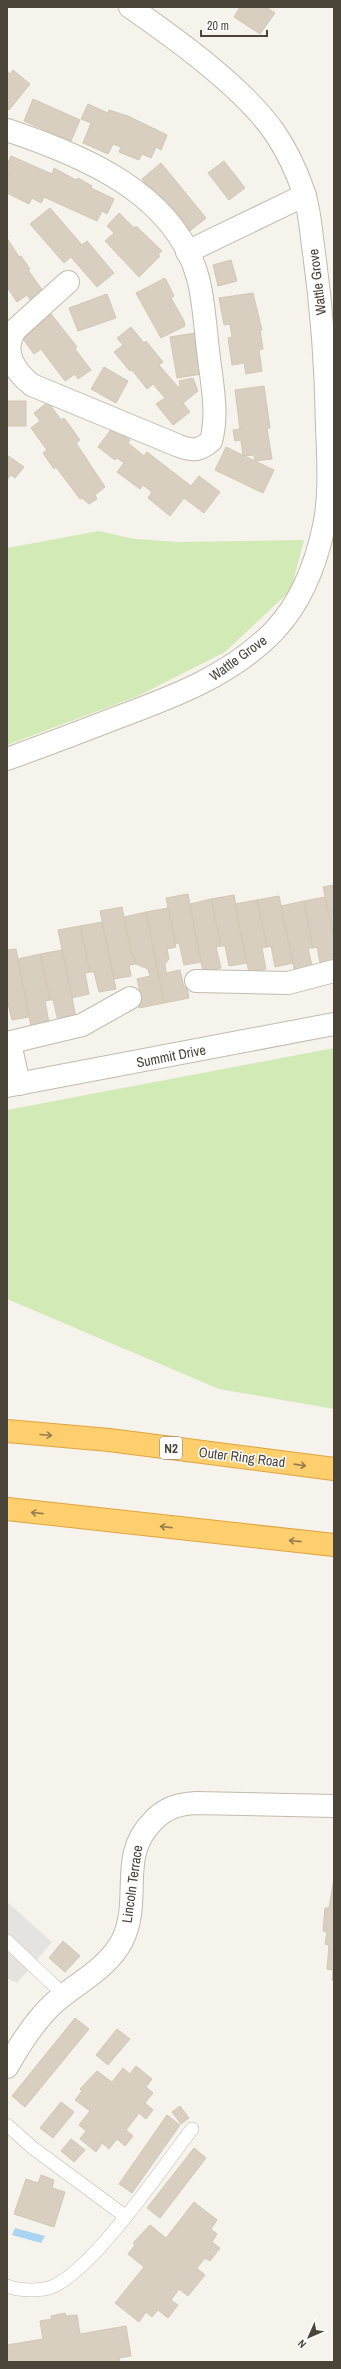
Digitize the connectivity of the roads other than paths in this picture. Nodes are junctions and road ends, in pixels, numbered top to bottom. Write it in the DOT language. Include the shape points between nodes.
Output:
graph roads {
  1 [pos="130,7"];
  2 [pos="7,130"];
  3 [pos="305,195"];
  4 [pos="187,252"];
  5 [pos="68,282"];
  6 [pos="7,759"];
  7 [pos="334,971"];
  8 [pos="196,981"];
  9 [pos="130,998"];
  10 [pos="334,1024"];
  11 [pos="9,1043"];
  12 [pos="13,1085"];
  13 [pos="7,1431"];
  14 [pos="334,1469"];
  15 [pos="7,1509"];
  16 [pos="334,1546"];
  17 [pos="334,1806"];
  18 [pos="7,1941"];
  19 [pos="64,1995"];
  20 [pos="7,2068"];
  21 [pos="7,2125"];
  22 [pos="192,2128"];
  23 [pos="125,2216"];
  24 [pos="7,2286"];
  1 -- 3 [label="street, Wattle Grove" via="202,61 261,116 285,151"];
  2 -- 4 [label="street" via="73,156 135,190 166,219"];
  3 -- 4 [label="street"];
  3 -- 6 [label="street, Wattle Grove" via="318,277 326,373 328,498 317,553 296,602 261,645 206,681 173,697"];
  4 -- 5 [label="street" via="198,278 204,312 214,418 211,441 194,451 32,385 18,374 8,348 10,338 16,329"];
  7 -- 8 [label="street" via="288,983"];
  9 -- 11 [label="street" via="82,1024"];
  10 -- 12 [label="street, Summit Drive"];
  11 -- 12 [label="street"];
  13 -- 14 [label="highway, Outer Ring Road / N2, one-way" via="109,1440"];
  16 -- 15 [label="highway, one-way"];
  17 -- 19 [label="street, Lincoln Terrace" via="196,1803 182,1804 159,1814 139,1835 135,1848 130,1916 122,1940 97,1970"];
  18 -- 19 [label="lane"];
  19 -- 20 [label="street, Lincoln Terrace" via="38,2020"];
  21 -- 23 [label="lane" via="33,2148"];
  22 -- 23 [label="lane"];
  23 -- 24 [label="lane" via="91,2256 72,2274 52,2287 33,2290"];
}
